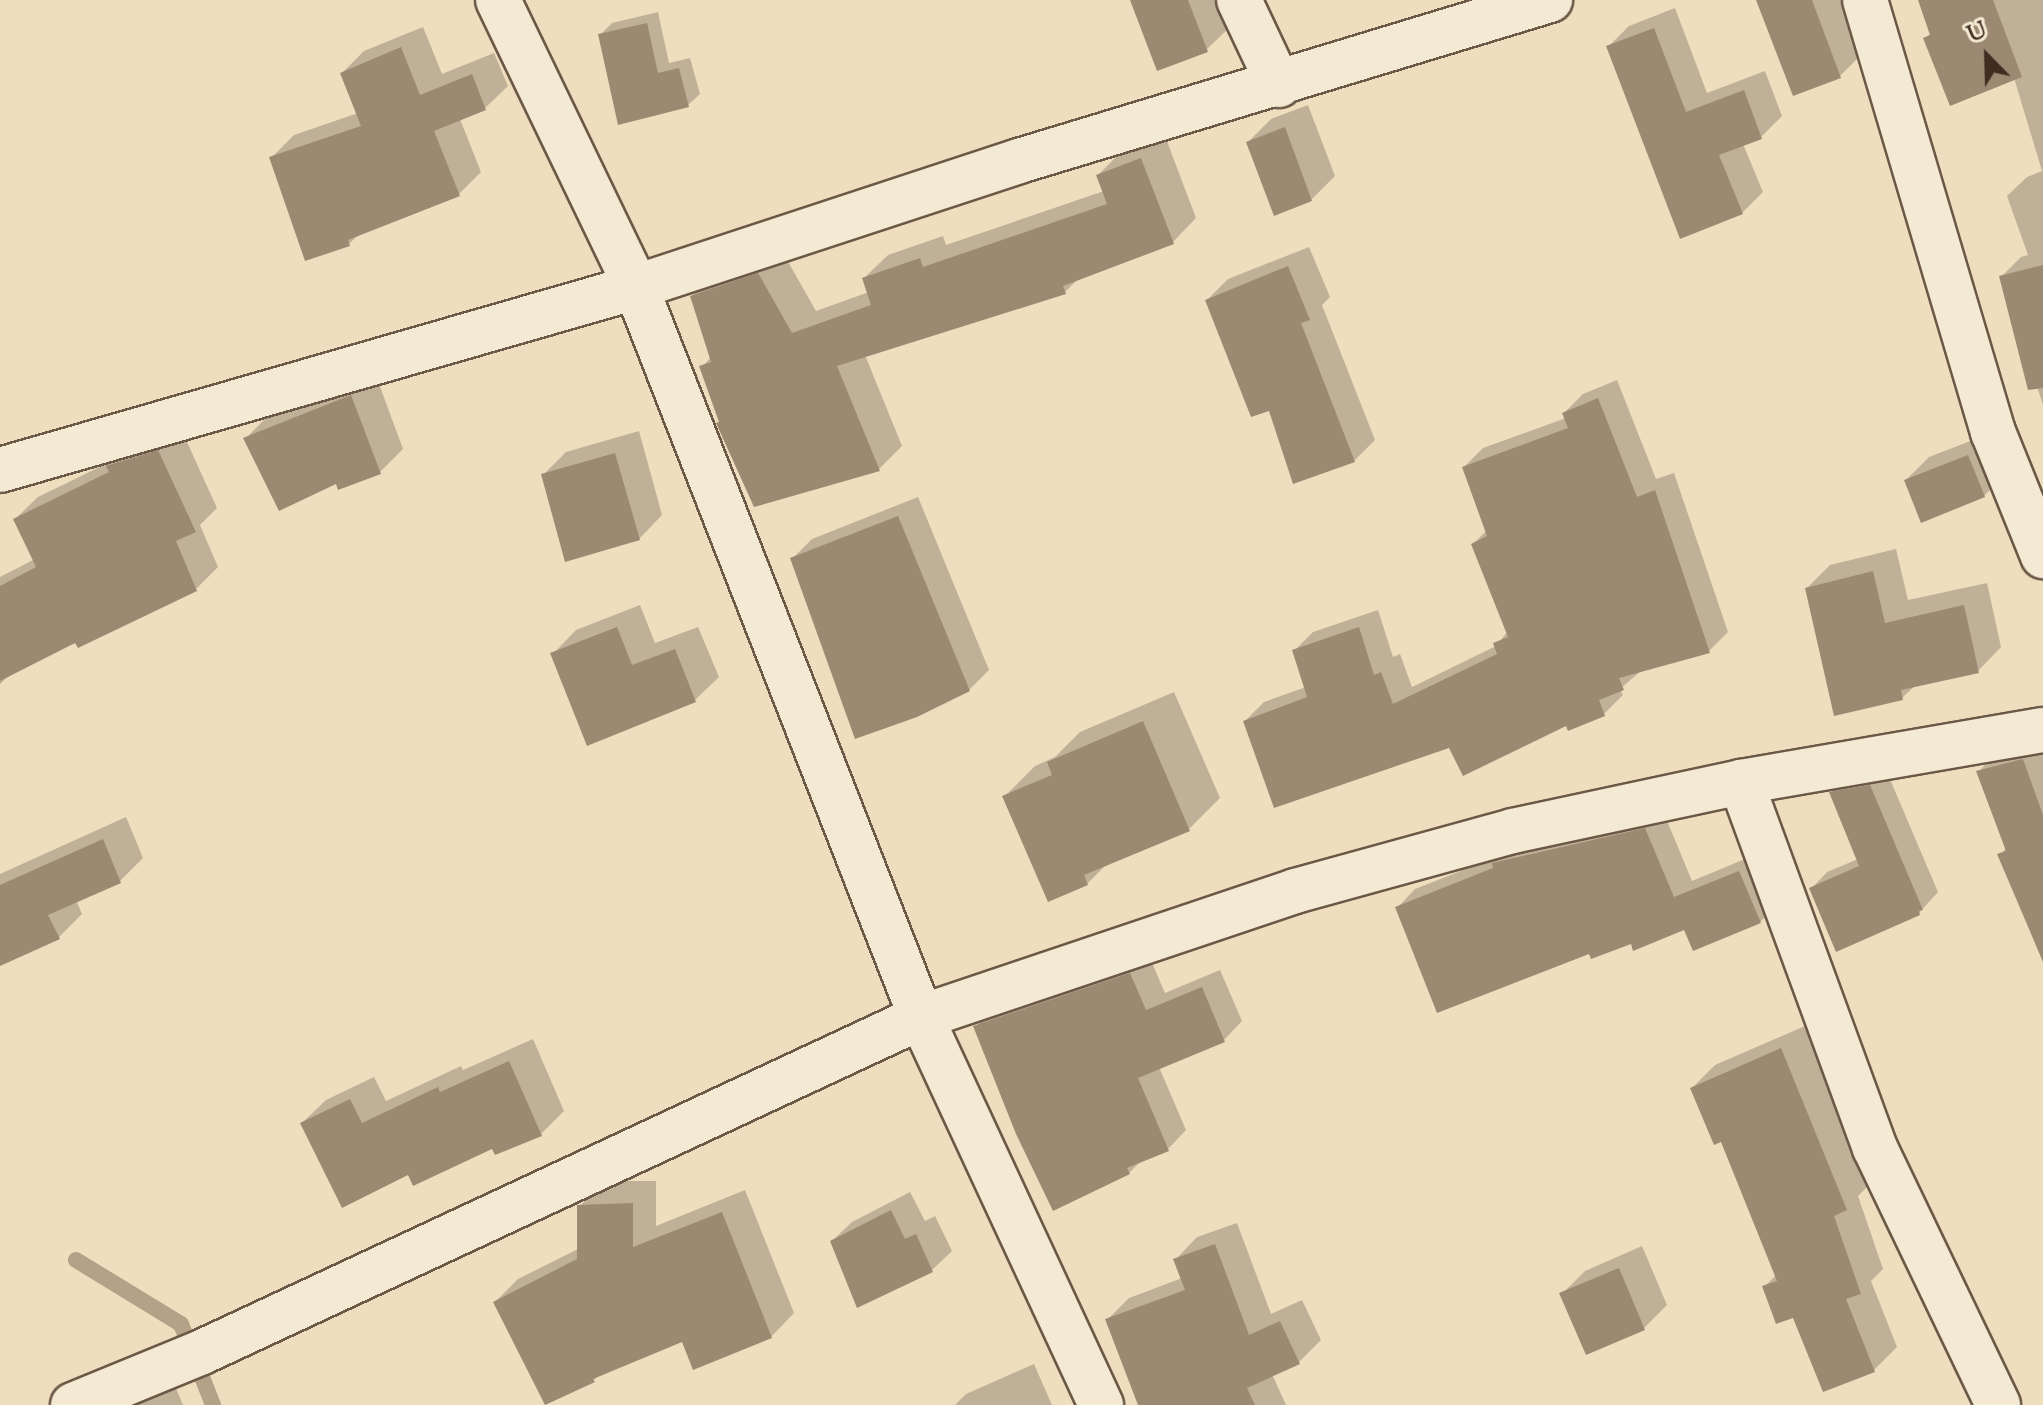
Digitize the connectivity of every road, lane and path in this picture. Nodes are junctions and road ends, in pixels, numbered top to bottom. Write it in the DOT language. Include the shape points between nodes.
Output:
graph roads {
  1 [pos="498,0"];
  2 [pos="1239,0"];
  3 [pos="1550,0"];
  4 [pos="1865,0"];
  5 [pos="1279,85"];
  6 [pos="636,287"];
  7 [pos="0,470"];
  8 [pos="2043,556"];
  9 [pos="2043,730"];
  10 [pos="1741,782"];
  11 [pos="921,1017"];
  12 [pos="73,1405"];
  13 [pos="1101,1405"];
  14 [pos="1998,1405"];
  1 -- 6 [label="street"];
  2 -- 5 [label="street"];
  3 -- 5 [label="street"];
  4 -- 8 [label="street" via="1993,432"];
  5 -- 6 [label="street" via="1019,161"];
  6 -- 7 [label="street"];
  6 -- 11 [label="street"];
  9 -- 10 [label="street"];
  10 -- 11 [label="street" via="1513,831 1295,891"];
  10 -- 14 [label="street" via="1875,1148"];
  11 -- 12 [label="street" via="191,1356"];
  11 -- 13 [label="street"];
}
